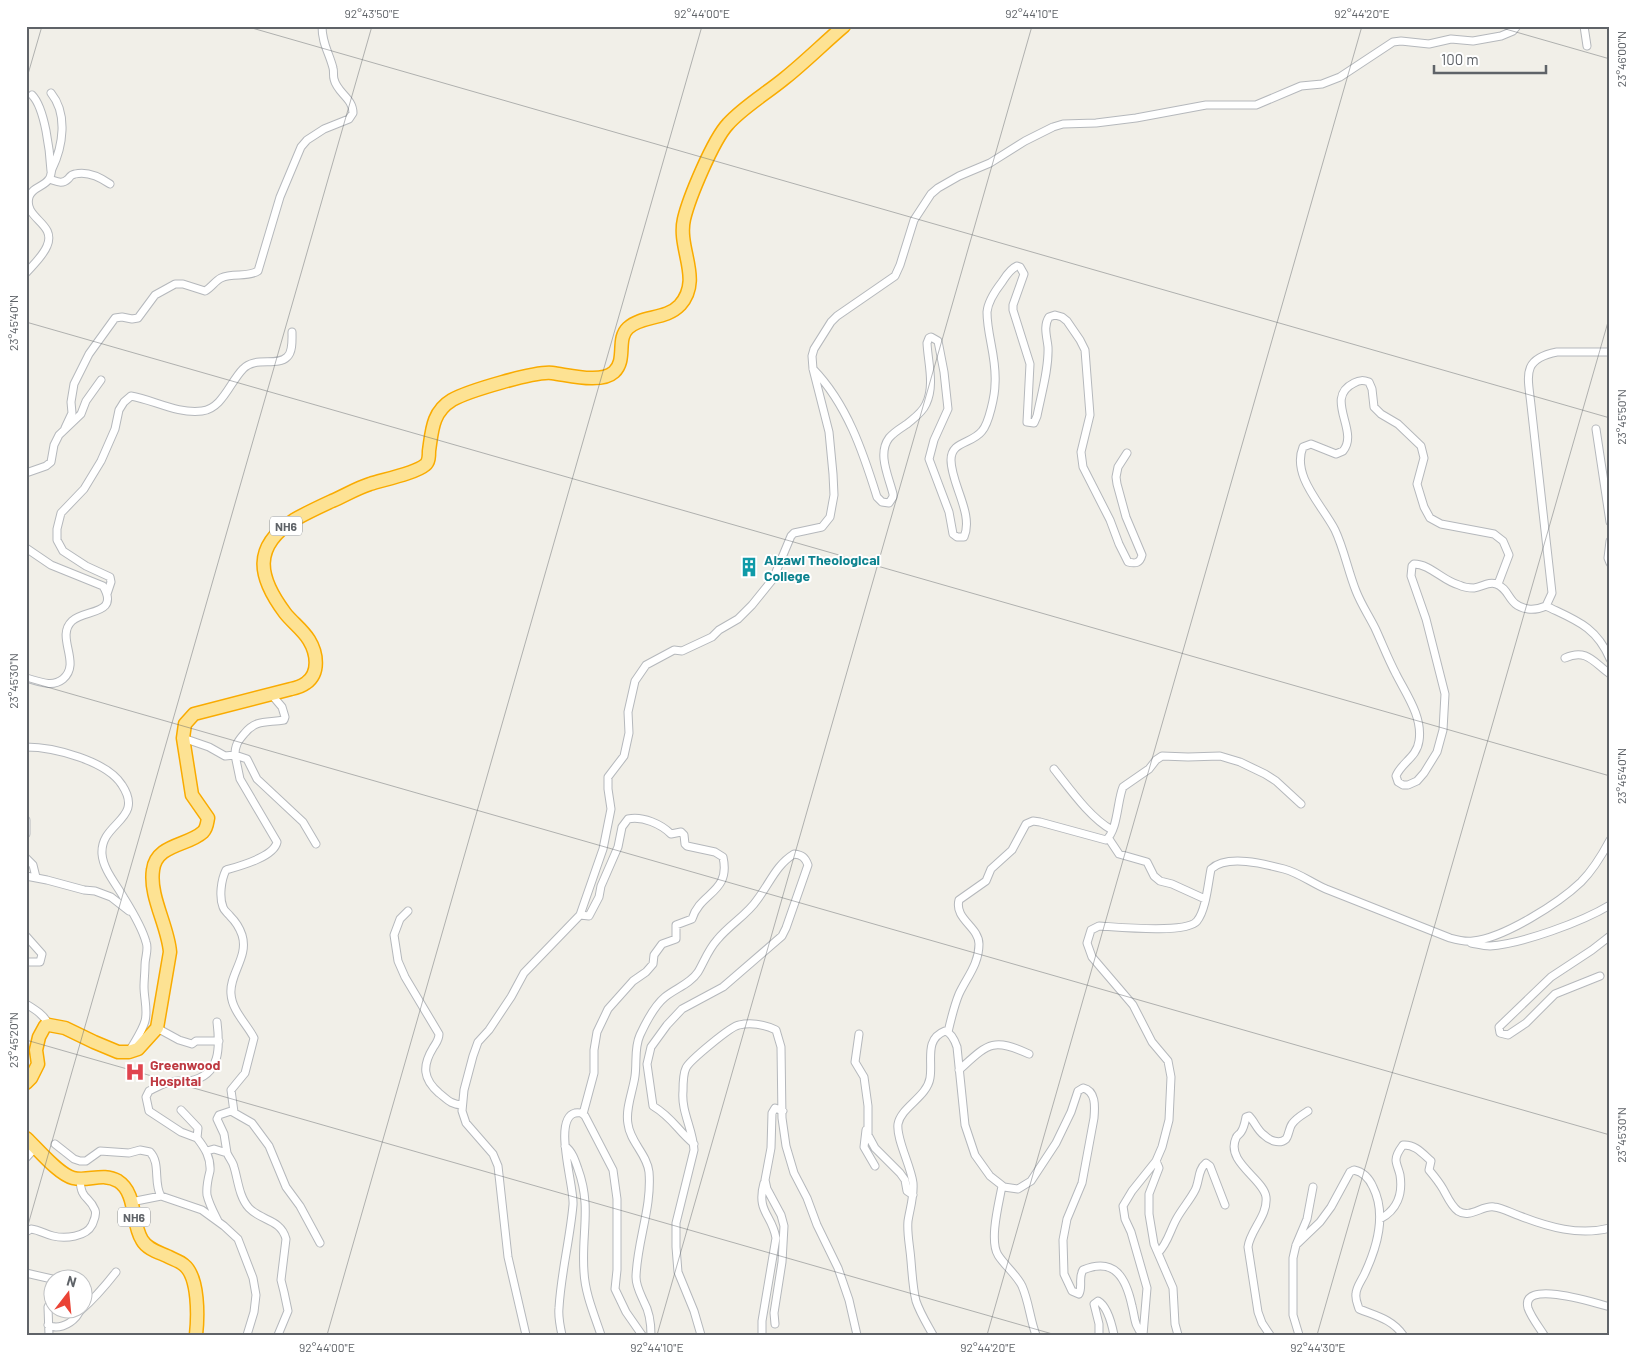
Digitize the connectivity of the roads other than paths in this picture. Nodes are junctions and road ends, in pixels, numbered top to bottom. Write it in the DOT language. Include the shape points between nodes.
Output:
graph roads {
  1 [pos="322,26"];
  2 [pos="844,26"];
  3 [pos="1584,26"];
  4 [pos="1515,27"];
  5 [pos="1588,46"];
  6 [pos="51,92"];
  7 [pos="32,95"];
  8 [pos="51,171"];
  9 [pos="49,179"];
  10 [pos="110,184"];
  11 [pos="26,273"];
  12 [pos="292,332"];
  13 [pos="1610,352"];
  14 [pos="813,369"];
  15 [pos="101,380"];
  16 [pos="65,428"];
  17 [pos="1596,430"];
  18 [pos="1127,453"];
  19 [pos="26,473"];
  20 [pos="1610,522"];
  21 [pos="1610,541"];
  22 [pos="26,548"];
  23 [pos="1609,560"];
  24 [pos="1498,584"];
  25 [pos="107,594"];
  26 [pos="1546,606"];
  27 [pos="1565,658"];
  28 [pos="1610,658"];
  29 [pos="1610,674"];
  30 [pos="26,678"];
  31 [pos="270,694"];
  32 [pos="183,738"];
  33 [pos="26,747"];
  34 [pos="236,755"];
  35 [pos="1054,769"];
  36 [pos="1301,804"];
  37 [pos="26,820"];
  38 [pos="1112,830"];
  39 [pos="26,834"];
  40 [pos="1109,839"];
  41 [pos="1610,840"];
  42 [pos="316,844"];
  43 [pos="26,858"];
  44 [pos="26,876"];
  45 [pos="36,878"];
  46 [pos="1205,899"];
  47 [pos="1610,906"];
  48 [pos="408,911"];
  49 [pos="132,913"];
  50 [pos="580,914"];
  51 [pos="26,936"];
  52 [pos="1610,936"];
  53 [pos="1463,941"];
  54 [pos="26,962"];
  55 [pos="1600,976"];
  56 [pos="26,1004"];
  57 [pos="216,1022"];
  58 [pos="49,1025"];
  59 [pos="157,1028"];
  60 [pos="948,1032"];
  61 [pos="858,1034"];
  62 [pos="219,1041"];
  63 [pos="129,1052"];
  64 [pos="1030,1054"];
  65 [pos="959,1070"];
  66 [pos="26,1083"];
  67 [pos="462,1105"];
  68 [pos="181,1110"];
  69 [pos="782,1111"];
  70 [pos="1308,1111"];
  71 [pos="234,1112"];
  72 [pos="583,1114"];
  73 [pos="867,1127"];
  74 [pos="198,1138"];
  75 [pos="31,1142"];
  76 [pos="55,1144"];
  77 [pos="694,1144"];
  78 [pos="564,1146"];
  79 [pos="207,1151"];
  80 [pos="227,1154"];
  81 [pos="26,1158"];
  82 [pos="1156,1161"];
  83 [pos="875,1166"];
  84 [pos="80,1179"];
  85 [pos="765,1180"];
  86 [pos="1002,1186"];
  87 [pos="1313,1188"];
  88 [pos="914,1195"];
  89 [pos="161,1196"];
  90 [pos="131,1202"];
  91 [pos="1225,1205"];
  92 [pos="1380,1219"];
  93 [pos="218,1221"];
  94 [pos="1610,1228"];
  95 [pos="26,1232"];
  96 [pos="320,1243"];
  97 [pos="1296,1245"];
  98 [pos="1158,1253"];
  99 [pos="116,1272"];
  100 [pos="26,1273"];
  101 [pos="42,1277"];
  102 [pos="1610,1307"];
  103 [pos="48,1318"];
  104 [pos="775,1324"];
  105 [pos="48,1332"];
  106 [pos="196,1335"];
  107 [pos="247,1335"];
  108 [pos="278,1335"];
  109 [pos="526,1335"];
  110 [pos="562,1335"];
  111 [pos="601,1335"];
  112 [pos="642,1335"];
  113 [pos="651,1335"];
  114 [pos="701,1335"];
  115 [pos="762,1335"];
  116 [pos="856,1335"];
  117 [pos="933,1335"];
  118 [pos="1036,1335"];
  119 [pos="1099,1335"];
  120 [pos="1114,1335"];
  121 [pos="1143,1335"];
  122 [pos="1178,1335"];
  123 [pos="1270,1335"];
  124 [pos="1299,1335"];
  125 [pos="1403,1335"];
  126 [pos="1544,1335"];
  1 -- 16 [label="street" via="322,38 334,79 351,102 353,113 347,120 307,140 301,147 280,197 258,271 220,278 205,291 176,284 155,295 138,318 116,318 85,361 74,384 72,413"];
  2 -- 31 [label="highway, NH6" via="719,135 683,222 682,234 691,274 686,296 671,312 633,324 623,333 621,358 614,372 598,378 539,373 452,400 437,414 424,466 366,485 300,517 268,544 264,556 267,586 308,639 316,656 312,676 305,684"];
  3 -- 5 [label="street"];
  4 -- 14 [label="street" via="1502,36 1473,41 1393,42 1340,77 1322,84 1301,86 1256,105 1206,106 1136,118 1064,124 1036,134 990,163 949,180 931,194 914,220 894,276 831,322 814,349"];
  6 -- 8 [label="street" via="59,106 62,133 59,153"];
  7 -- 8 [label="street" via="42,118"];
  8 -- 9 [label="street"];
  9 -- 10 [label="street" via="61,183 72,175 90,174"];
  9 -- 11 [label="street" via="29,198 30,213 46,227 49,236 48,244"];
  12 -- 25 [label="street" via="288,356 246,366 216,404 207,410 198,412 167,407 130,396 121,405 101,461 84,488 62,512 56,534 62,551 110,577"];
  13 -- 26 [label="street" via="1549,354 1536,358 1530,369 1531,405 1552,593"];
  14 -- 18 [label="street" via="826,383 852,430 877,497 889,503 893,494 884,448 890,436 925,406 930,375 927,343 929,338 936,339 941,350 948,410 929,458 953,534 964,537 966,524 951,458 956,446 982,432 987,421 996,372 987,312 993,294 1017,266 1024,274 1013,310 1030,364 1027,422 1034,423 1037,416 1048,355 1047,321 1055,315 1062,317 1085,350 1090,415 1081,452 1083,467 1128,562 1136,563 1142,554 1126,517 1116,477"];
  14 -- 50 [label="street" via="829,432 834,495 830,517 822,527 791,536 773,579 738,619 712,637 682,651 674,650 646,665 641,672 632,688 624,756 608,777 611,809 603,849"];
  15 -- 16 [label="street" via="81,414"];
  16 -- 19 [label="street" via="54,445 51,462"];
  17 -- 20 [label="street"];
  21 -- 23 [label="street"];
  22 -- 25 [label="street" via="51,565 102,586"];
  24 -- 24 [label="street" via="1492,582 1475,588 1461,586 1420,564 1412,566 1411,576 1426,618 1445,694 1443,730 1437,752 1417,781 1403,785 1396,776 1412,757 1419,742 1414,711 1356,592 1336,532 1306,482 1300,464 1301,451 1307,444 1336,454 1346,449 1348,441 1341,398 1345,388 1360,380 1369,382 1376,410 1419,442 1424,458 1417,484 1430,518 1441,524 1494,534 1503,542 1509,555"];
  24 -- 26 [label="street" via="1518,607 1536,610"];
  25 -- 30 [label="street" via="100,611 77,618 68,628 68,675 60,682 50,684"];
  26 -- 28 [label="street" via="1586,626"];
  27 -- 29 [label="street" via="1573,654 1588,657"];
  31 -- 32 [label="highway, NH6" via="194,714 185,724"];
  31 -- 34 [label="street" via="282,707 284,720 250,726 237,742"];
  32 -- 34 [label="street" via="225,756"];
  32 -- 59 [label="highway" via="192,795 208,818 203,832 160,855 152,871 170,952"];
  33 -- 49 [label="street" via="54,749 79,757 107,769 123,785 128,810 124,819 106,834 102,855"];
  34 -- 42 [label="street" via="247,760 257,778 303,822"];
  34 -- 71 [label="street" via="240,779 276,842 275,848 265,855 226,870 221,884 222,907 238,928 243,943 230,995 254,1038 245,1073 231,1090"];
  35 -- 38 [label="street" via="1095,817"];
  36 -- 38 [label="street" via="1272,778 1232,759 1162,756 1150,769 1123,787"];
  37 -- 39 [label="street"];
  38 -- 40 [label="street"];
  40 -- 46 [label="street" via="1119,854 1147,862 1160,881"];
  40 -- 60 [label="street" via="1103,841 1040,822 1029,822 1023,827 1012,850 991,869 984,882 960,898 961,915 979,944 977,960 954,1007"];
  41 -- 53 [label="street" via="1581,882 1551,905 1512,928 1485,938"];
  43 -- 45 [label="street" via="33,865"];
  44 -- 45 [label="street"];
  45 -- 49 [label="street" via="95,891 111,897"];
  46 -- 53 [label="street" via="1214,866 1221,862 1247,862 1286,870"];
  46 -- 82 [label="street" via="1198,920 1188,927 1099,926 1091,930 1088,937 1092,958 1133,1004 1152,1042 1168,1061 1172,1076 1169,1120"];
  47 -- 53 [label="street" via="1565,926 1525,938 1489,946"];
  48 -- 67 [label="street" via="400,919 394,935 398,961 439,1034 427,1060 426,1078 452,1104"];
  49 -- 63 [label="street" via="146,942 146,996 145,1020"];
  50 -- 67 [label="street" via="524,973 478,1042"];
  50 -- 72 [label="street" via="589,916 599,897 622,827 628,819 650,821 671,834 681,832 687,846 723,857 725,865 720,886 697,907 692,919 676,925 676,939 662,944 654,955 653,964 608,1009 597,1032 594,1072"];
  51 -- 54 [label="street" via="42,954 40,962"];
  52 -- 55 [label="street" via="1551,977 1499,1027 1500,1033 1508,1035 1518,1030 1555,994"];
  56 -- 58 [label="street" via="40,1012"];
  57 -- 62 [label="street"];
  58 -- 63 [label="highway" via="66,1028 118,1052"];
  58 -- 66 [label="highway" via="42,1029 36,1050 38,1064"];
  59 -- 62 [label="street" via="192,1044 196,1041"];
  59 -- 63 [label="highway" via="138,1049"];
  60 -- 65 [label="street" via="956,1041"];
  60 -- 88 [label="street" via="939,1034 931,1045 930,1078 923,1093 898,1123"];
  61 -- 73 [label="street" via="855,1062 864,1077"];
  62 -- 74 [label="street" via="217,1058 207,1075 191,1082 168,1082 149,1091 146,1097 149,1111 154,1115 181,1132"];
  64 -- 65 [label="street" via="1012,1046 993,1045 982,1049"];
  65 -- 86 [label="street" via="965,1125 975,1155"];
  67 -- 109 [label="street" via="466,1123 498,1166 508,1257"];
  68 -- 74 [label="street" via="198,1128"];
  69 -- 77 [label="street" via="781,1047 776,1030 761,1025 738,1025 710,1044 686,1067 683,1106"];
  69 -- 85 [label="street" via="775,1108 772,1113 771,1148"];
  69 -- 116 [label="street" via="786,1146 794,1173 838,1268"];
  70 -- 123 [label="street" via="1296,1119 1282,1141 1268,1138 1249,1116 1236,1138 1235,1148 1240,1164 1266,1196 1248,1247 1258,1312"];
  71 -- 80 [label="street" via="228,1111 217,1117"];
  71 -- 96 [label="street" via="252,1124 269,1146 286,1187"];
  72 -- 78 [label="street" via="575,1113 568,1118"];
  72 -- 112 [label="street" via="612,1170 617,1199 615,1289"];
  73 -- 83 [label="street" via="864,1147"];
  73 -- 88 [label="street" via="872,1145 896,1167 905,1180 906,1191"];
  74 -- 79 [label="street"];
  75 -- 81 [label="street"];
  75 -- 84 [label="highway" via="63,1173"];
  76 -- 89 [label="street" via="80,1162 100,1151 150,1152 154,1157"];
  77 -- 113 [label="street" via="664,1112 653,1106 647,1064 651,1047 674,1016 723,987 782,936 808,865 800,854 794,854 780,865 757,902 717,940 693,979 658,1004 640,1035 628,1125 645,1156 649,1172 649,1197 636,1276 646,1305"];
  77 -- 114 [label="street" via="676,1223 676,1247 678,1272"];
  78 -- 110 [label="street" via="574,1202 559,1308"];
  78 -- 111 [label="street" via="571,1152 585,1192 584,1273"];
  79 -- 80 [label="street" via="214,1149"];
  79 -- 93 [label="street" via="210,1165 207,1195"];
  80 -- 108 [label="street" via="249,1208 276,1224 285,1234 280,1280 288,1311"];
  82 -- 98 [label="street" via="1158,1174 1148,1201"];
  82 -- 121 [label="street" via="1123,1206 1146,1288"];
  84 -- 90 [label="highway, NH6" via="113,1178 120,1182"];
  84 -- 95 [label="street" via="82,1195 96,1213 90,1228 69,1237 52,1236 31,1229"];
  85 -- 104 [label="street" via="784,1226"];
  85 -- 115 [label="street" via="762,1205 776,1238"];
  86 -- 118 [label="street" via="995,1248 1021,1284"];
  86 -- 121 [label="street" via="1018,1189 1031,1181 1056,1143 1078,1091 1082,1088 1088,1090 1093,1099 1094,1118 1082,1183 1062,1240 1064,1274 1072,1291 1079,1294 1083,1270 1109,1266 1116,1269 1132,1305 1135,1324"];
  87 -- 97 [label="street" via="1307,1219"];
  88 -- 117 [label="street" via="908,1222 913,1284 922,1316"];
  89 -- 90 [label="street"];
  89 -- 93 [label="street" via="202,1210"];
  90 -- 106 [label="highway, NH6" via="142,1241 149,1248 184,1264 190,1272 198,1317"];
  91 -- 98 [label="street" via="1206,1163 1194,1192"];
  92 -- 94 [label="street" via="1398,1201 1402,1186 1396,1160 1397,1153 1406,1144 1431,1161 1429,1170 1460,1212 1472,1213 1492,1206 1564,1229 1593,1231"];
  92 -- 97 [label="street" via="1378,1199 1371,1182 1354,1170 1320,1222"];
  92 -- 125 [label="street" via="1378,1239 1356,1300 1359,1309 1387,1319"];
  93 -- 107 [label="street" via="238,1240 252,1278 256,1295"];
  97 -- 124 [label="street" via="1293,1315"];
  98 -- 122 [label="street" via="1173,1288"];
  99 -- 105 [label="street" via="72,1320"];
  100 -- 101 [label="street"];
  102 -- 126 [label="street" via="1555,1293 1540,1293 1528,1301 1528,1307"];
  103 -- 105 [label="street"];
  119 -- 120 [label="street" via="1094,1304 1098,1301 1102,1303"];
}
